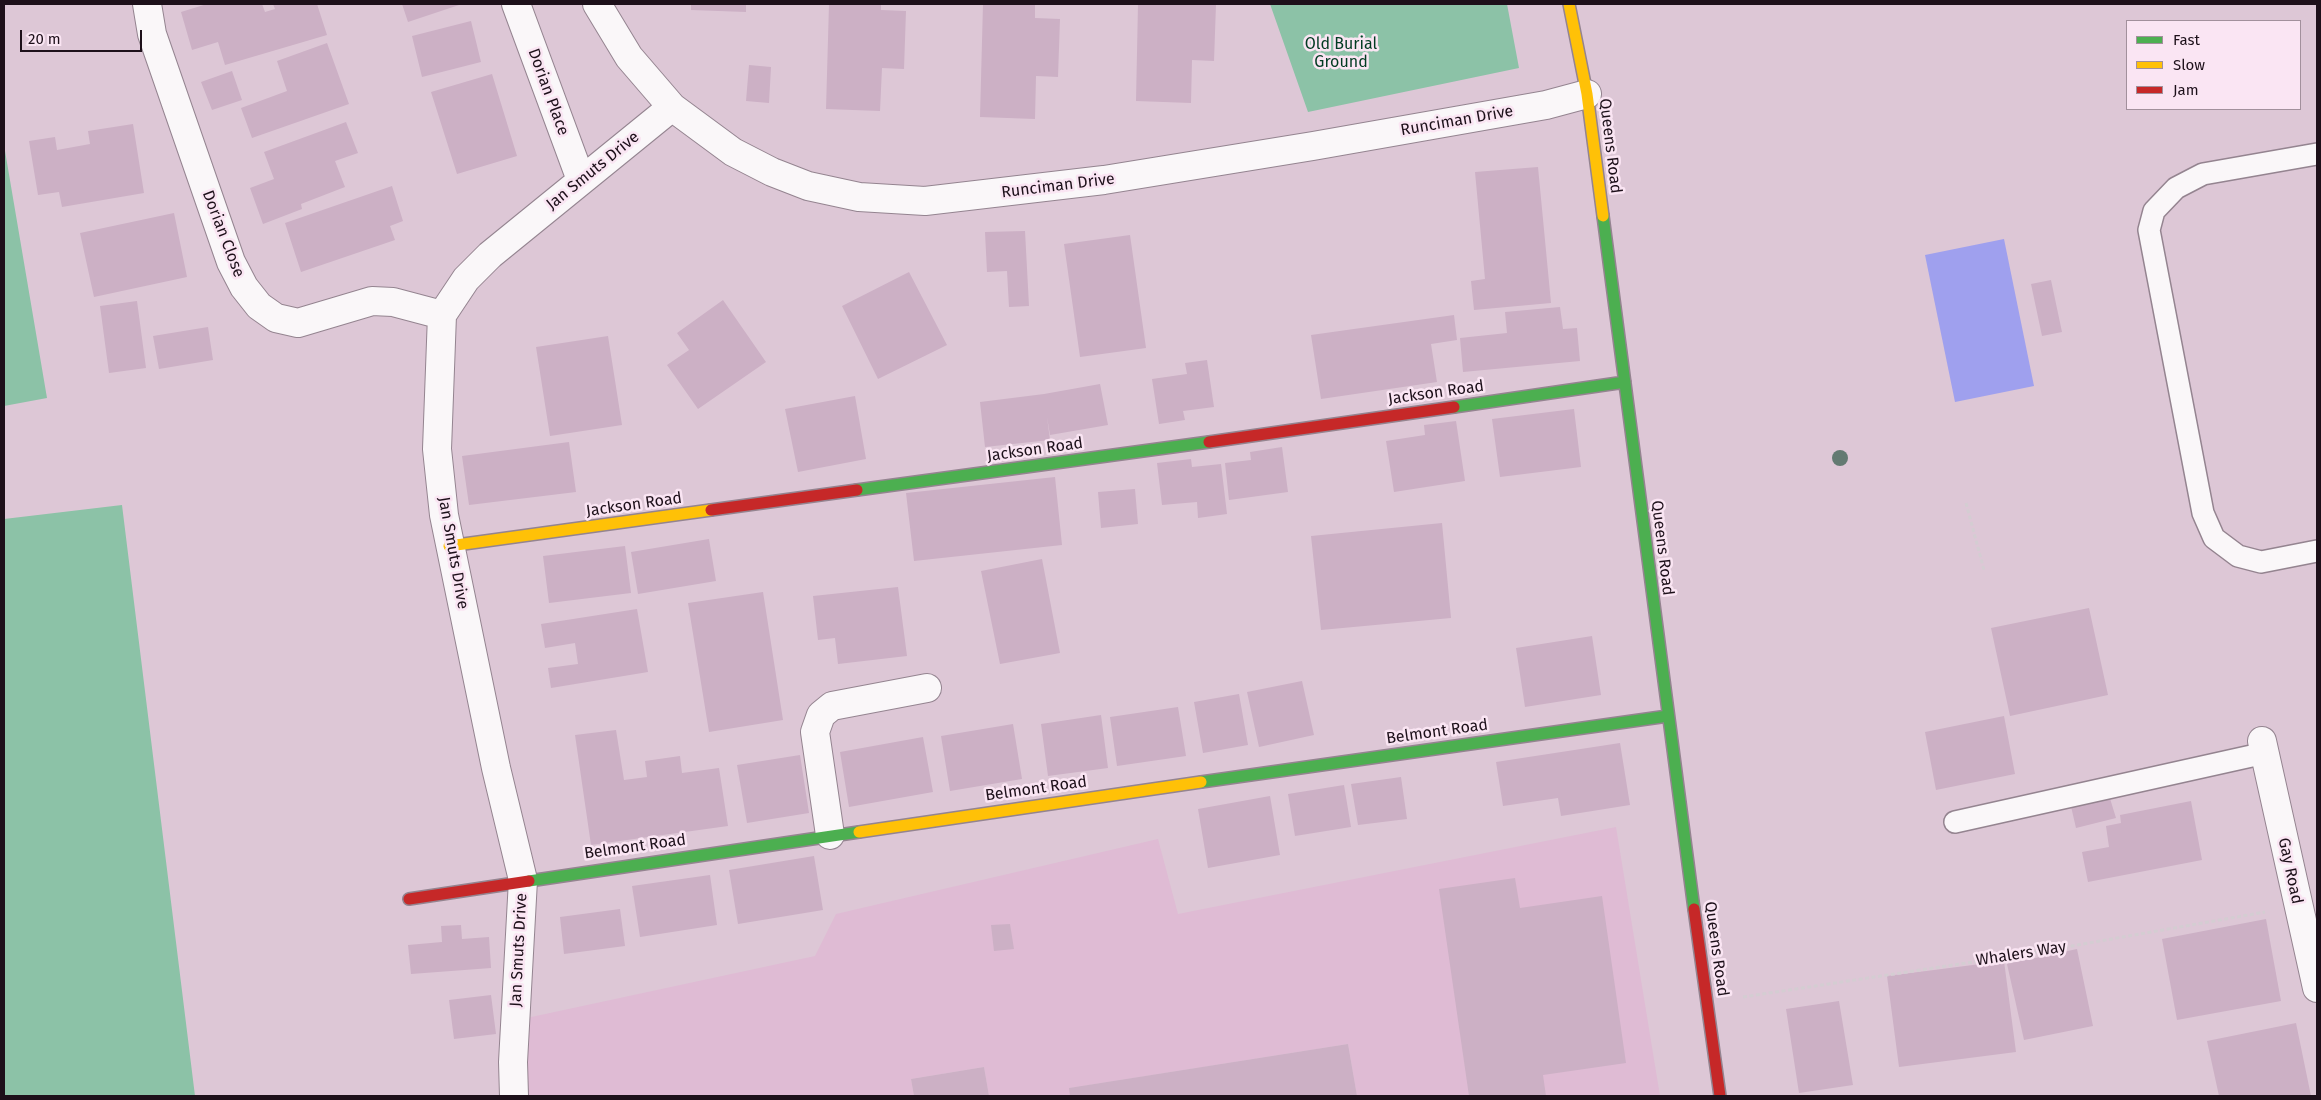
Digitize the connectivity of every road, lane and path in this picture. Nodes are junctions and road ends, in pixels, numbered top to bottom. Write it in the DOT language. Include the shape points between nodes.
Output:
graph roads {
  1 [pos="148,4"];
  2 [pos="516,4"];
  3 [pos="597,4"];
  4 [pos="1569,4"];
  5 [pos="1588,94"];
  6 [pos="672,108"];
  7 [pos="2317,154"];
  8 [pos="580,180"];
  9 [pos="442,315"];
  10 [pos="1625,382"];
  11 [pos="1966,503"];
  12 [pos="449,546"];
  13 [pos="2317,551"];
  14 [pos="1984,570"];
  15 [pos="926,688"];
  16 [pos="1668,716"];
  17 [pos="2263,747"];
  18 [pos="1955,822"];
  19 [pos="830,835"];
  20 [pos="523,880"];
  21 [pos="409,899"];
  22 [pos="2298,907"];
  23 [pos="2317,988"];
  24 [pos="1743,997"];
  25 [pos="514,1096"];
  26 [pos="1720,1096"];
  1 -- 9 [label="street, Dorian Close" via="152,34 231,262 259,306 276,318 298,322 372,301 393,302"];
  2 -- 8 [label="street, Dorian Place"];
  3 -- 6 [label="street, Runciman Drive" via="629,57"];
  4 -- 5 [label="street, Queens Road"];
  5 -- 6 [label="street, Runciman Drive" via="1546,105 1123,177 925,201 859,197 808,186 733,152"];
  5 -- 10 [label="street, Queens Road"];
  6 -- 8 [label="street, Jan Smuts Drive"];
  7 -- 13 [label="lane" via="2203,174 2176,188 2154,211 2149,230 2203,512 2214,538 2238,556 2261,562"];
  8 -- 9 [label="street, Jan Smuts Drive" via="490,255 466,279"];
  9 -- 12 [label="street, Jan Smuts Drive" via="436,449"];
  10 -- 12 [label="street, Jackson Road" via="1259,436"];
  10 -- 16 [label="street, Queens Road"];
  11 -- 14 [label="path"];
  12 -- 20 [label="street, Jan Smuts Drive"];
  15 -- 19 [label="street" via="832,706 821,715 815,732"];
  16 -- 19 [label="street, Belmont Road"];
  16 -- 26 [label="street, Queens Road"];
  17 -- 18 [label="lane"];
  17 -- 22 [label="street, Gay Road"];
  19 -- 20 [label="street, Belmont Road"];
  20 -- 21 [label="street, Belmont Road"];
  20 -- 25 [label="street, Jan Smuts Drive"];
  22 -- 23 [label="street, Gay Road"];
  22 -- 24 [label="path, Whalers Way" via="2032,953"];
}
